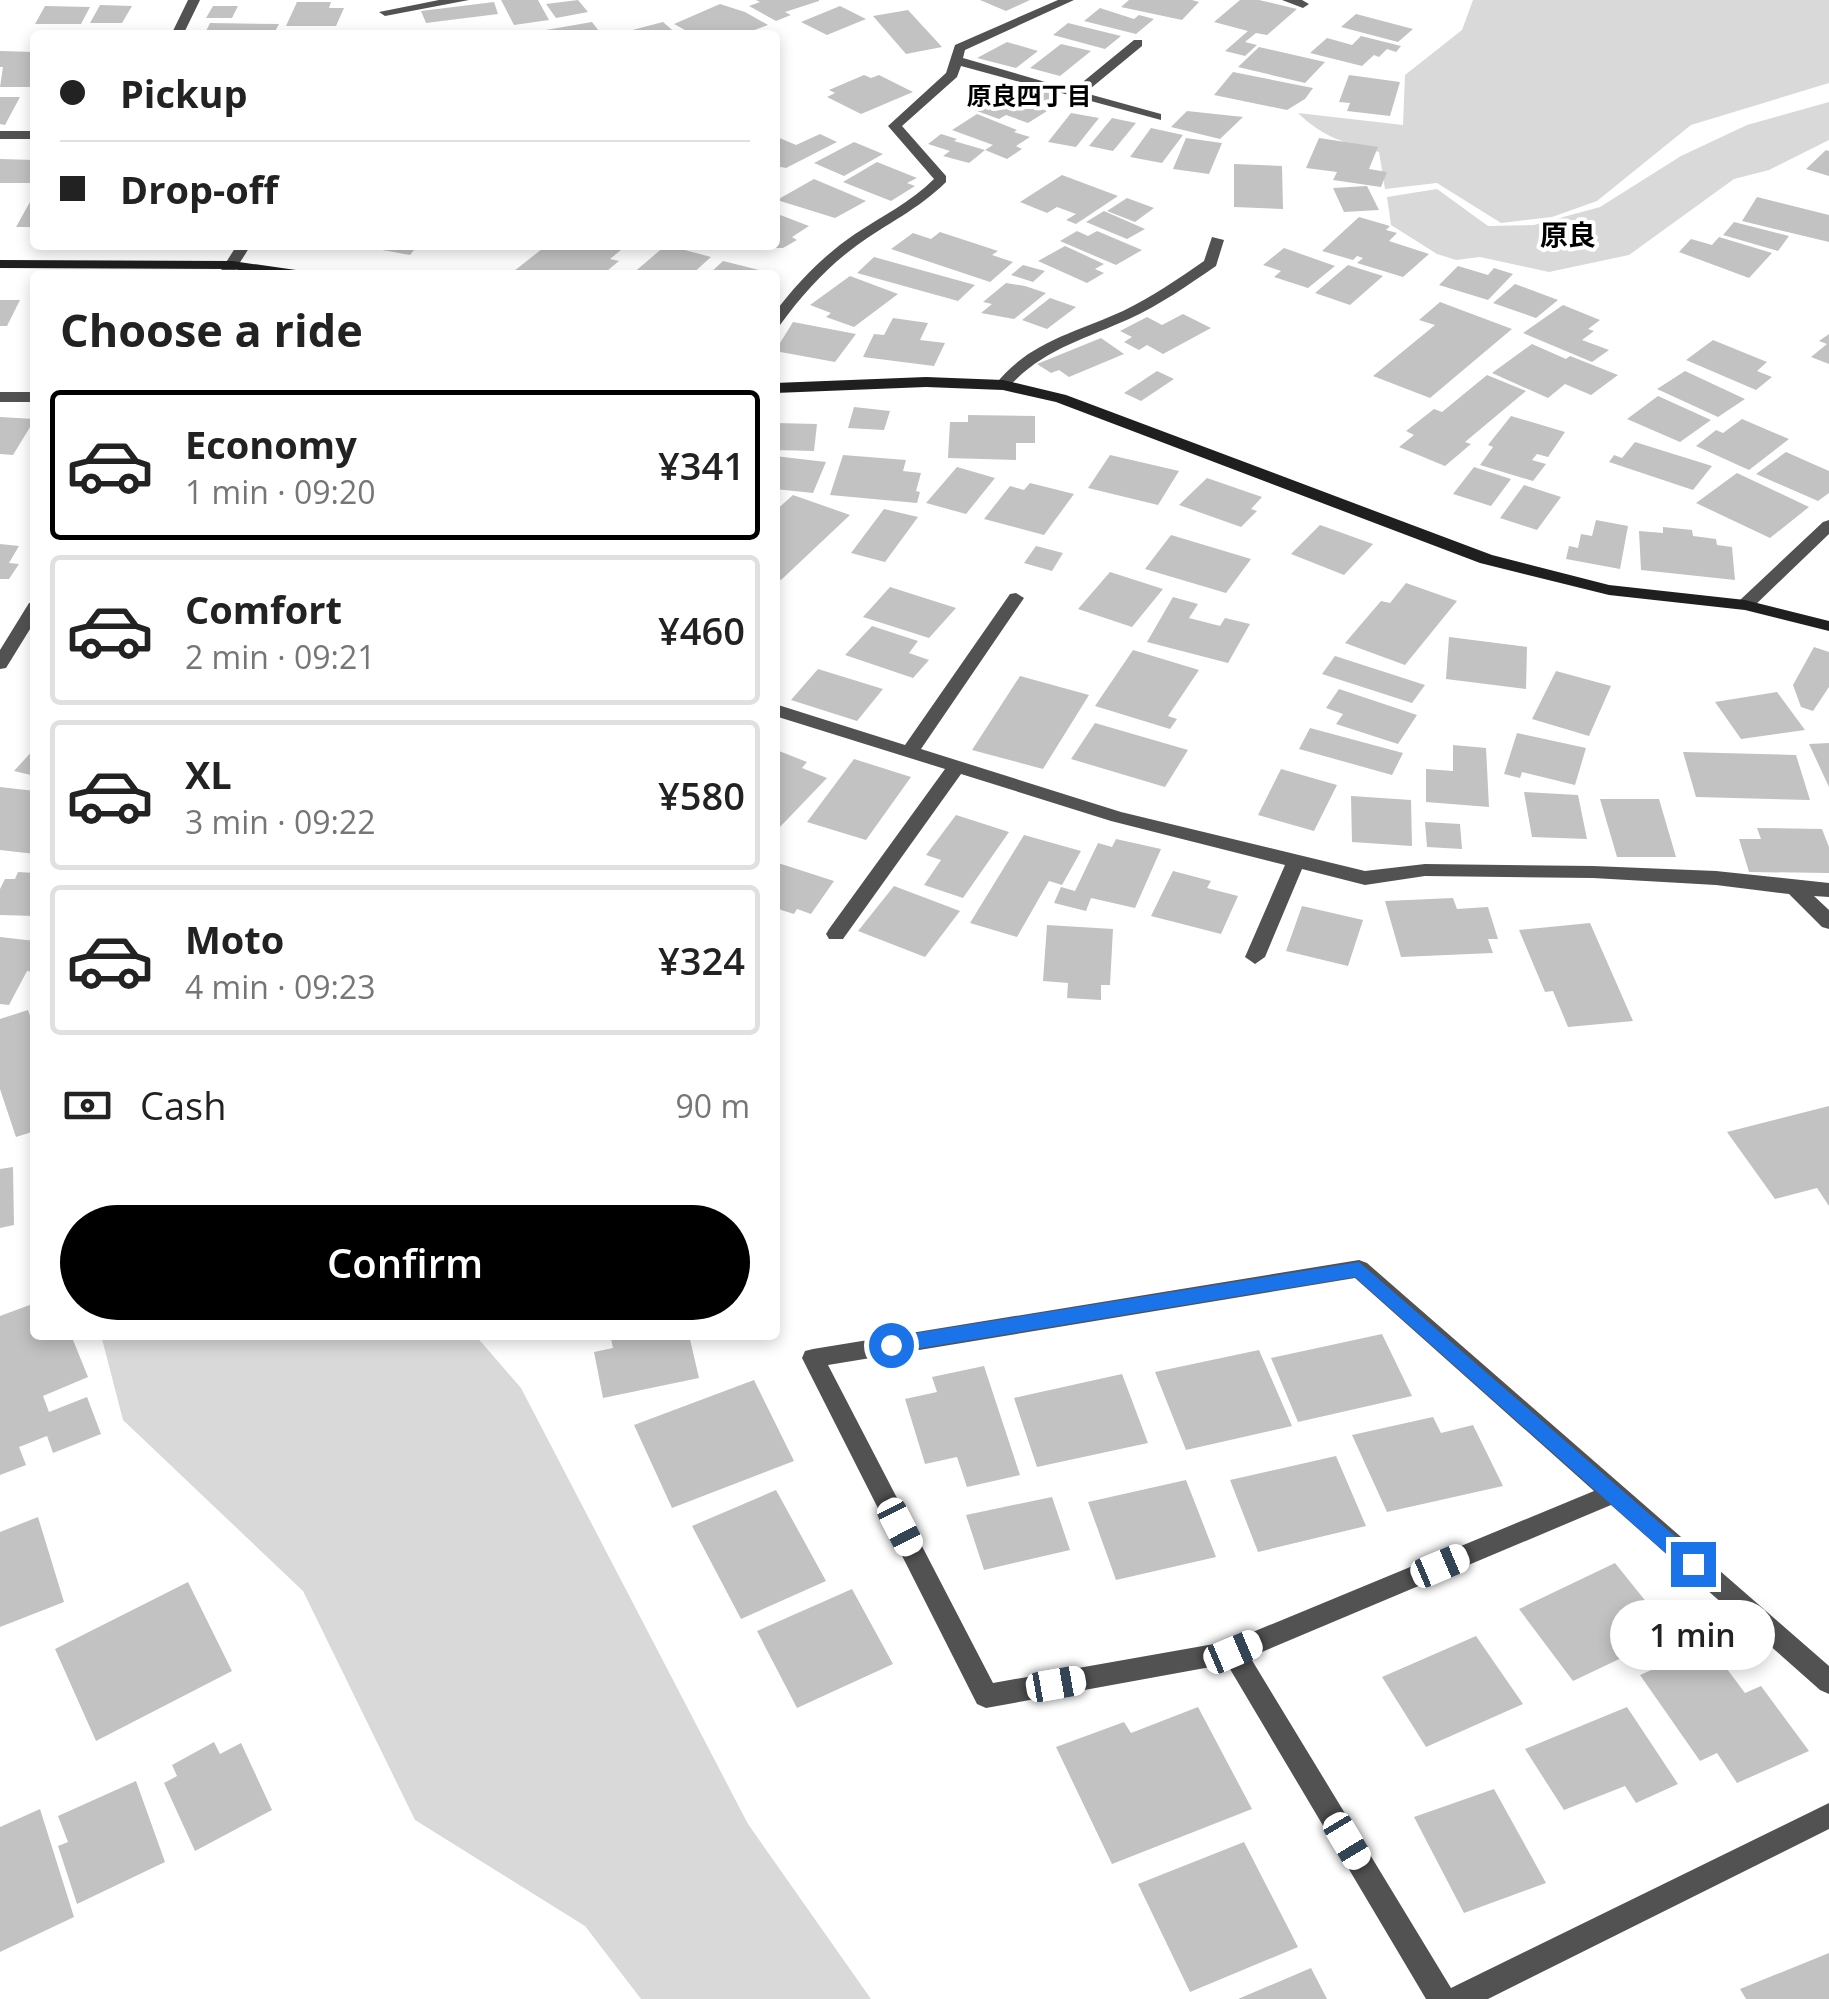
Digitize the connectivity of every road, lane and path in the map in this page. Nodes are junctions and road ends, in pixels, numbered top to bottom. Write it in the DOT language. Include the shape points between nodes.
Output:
graph roads {
  1 [pos="194,0"];
  2 [pos="463,0"];
  3 [pos="1068,0"];
  4 [pos="1288,0"];
  5 [pos="1304,4"];
  6 [pos="383,12"];
  7 [pos="179,30"];
  8 [pos="1138,43"];
  9 [pos="954,60"];
  10 [pos="1076,94"];
  11 [pos="1156,117"];
  12 [pos="0,135"];
  13 [pos="30,135"];
  14 [pos="1217,240"];
  15 [pos="0,264"];
  16 [pos="229,270"];
  17 [pos="780,316"];
  18 [pos="1003,385"];
  19 [pos="780,388"];
  20 [pos="0,397"];
  21 [pos="30,397"];
  22 [pos="1829,525"];
  23 [pos="1016,598"];
  24 [pos="1745,605"];
  25 [pos="30,615"];
  26 [pos="1829,626"];
  27 [pos="30,652"];
  28 [pos="3,657"];
  29 [pos="780,712"];
  30 [pos="908,754"];
  31 [pos="955,769"];
  32 [pos="1294,864"];
  33 [pos="1794,888"];
  34 [pos="1829,890"];
  35 [pos="1829,922"];
  36 [pos="836,934"];
  37 [pos="1256,957"];
  38 [pos="1612,1494"];
  39 [pos="1233,1652"];
  40 [pos="1829,1682"];
  41 [pos="1829,1816"];
  42 [pos="1442,1999"];
  43 [pos="1458,1999"];
  1 -- 7 [label="street"];
  2 -- 6 [label="street"];
  3 -- 9 [label="street" via="959,48"];
  4 -- 5 [label="street"];
  8 -- 10 [label="street"];
  9 -- 10 [label="street"];
  9 -- 17 [label="street" via="952,74 895,126 941,180 817,270"];
  10 -- 11 [label="street"];
  12 -- 13 [label="street"];
  14 -- 18 [label="street" via="1212,263 1126,316 1047,346"];
  15 -- 16 [label="street"];
  18 -- 19 [label="street"];
  18 -- 24 [label="street" via="1152,429 1486,558 1609,590"];
  20 -- 21 [label="street"];
  22 -- 24 [label="street"];
  23 -- 30 [label="street"];
  24 -- 26 [label="street"];
  25 -- 28 [label="street"];
  27 -- 28 [label="street"];
  29 -- 30 [label="street"];
  30 -- 31 [label="street"];
  31 -- 32 [label="street"];
  31 -- 36 [label="street"];
  32 -- 33 [label="street" via="1365,878 1425,870 1593,872"];
  32 -- 37 [label="street"];
  33 -- 34 [label="street"];
  33 -- 35 [label="street"];
  38 -- 39 [label="street"];
  38 -- 39 [label="street" via="1359,1270 813,1358 986,1696"];
  38 -- 40 [label="street"];
  39 -- 42 [label="street"];
  41 -- 43 [label="street"];
}
